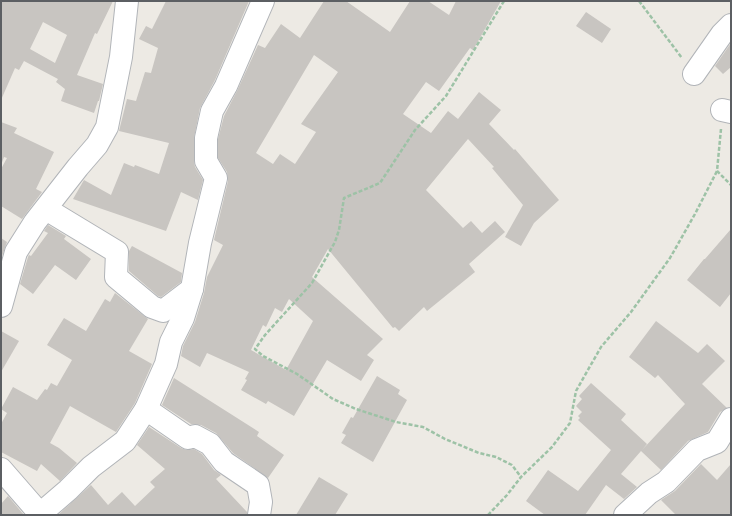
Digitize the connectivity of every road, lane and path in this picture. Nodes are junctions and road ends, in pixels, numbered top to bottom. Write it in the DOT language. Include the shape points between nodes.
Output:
graph roads {
  1 [pos="127,1"];
  2 [pos="263,1"];
  3 [pos="504,1"];
  4 [pos="731,25"];
  5 [pos="694,74"];
  6 [pos="717,171"];
  7 [pos="46,209"];
  8 [pos="192,289"];
  9 [pos="1,306"];
  10 [pos="146,409"];
  11 [pos="731,419"];
  12 [pos="1,469"];
  13 [pos="521,477"];
  14 [pos="41,514"];
  15 [pos="259,515"];
  16 [pos="488,515"];
  17 [pos="625,515"];
  1 -- 7 [label="street" via="121,56 107,127 98,145"];
  2 -- 8 [label="street" via="210,118 206,138 206,161 216,178"];
  3 -- 13 [label="path" via="446,96 415,130 380,183 344,198 340,230 312,283 265,335 256,349 263,356 297,374 333,399 396,422 423,427 479,453 496,457 512,465"];
  4 -- 5 [label="street"];
  6 -- 13 [label="path" via="670,258 602,347 576,391 570,423 552,447"];
  7 -- 8 [label="street" via="117,252 116,277 152,307 163,311"];
  7 -- 9 [label="street" via="16,252"];
  8 -- 10 [label="street" via="171,342 166,364"];
  10 -- 14 [label="street" via="125,441 92,467"];
  10 -- 15 [label="street" via="188,438 195,436 210,444 224,462 258,486 261,502"];
  11 -- 17 [label="street" via="717,442 697,450 666,482 649,492"];
  12 -- 14 [label="street"];
  13 -- 16 [label="path"];
}
